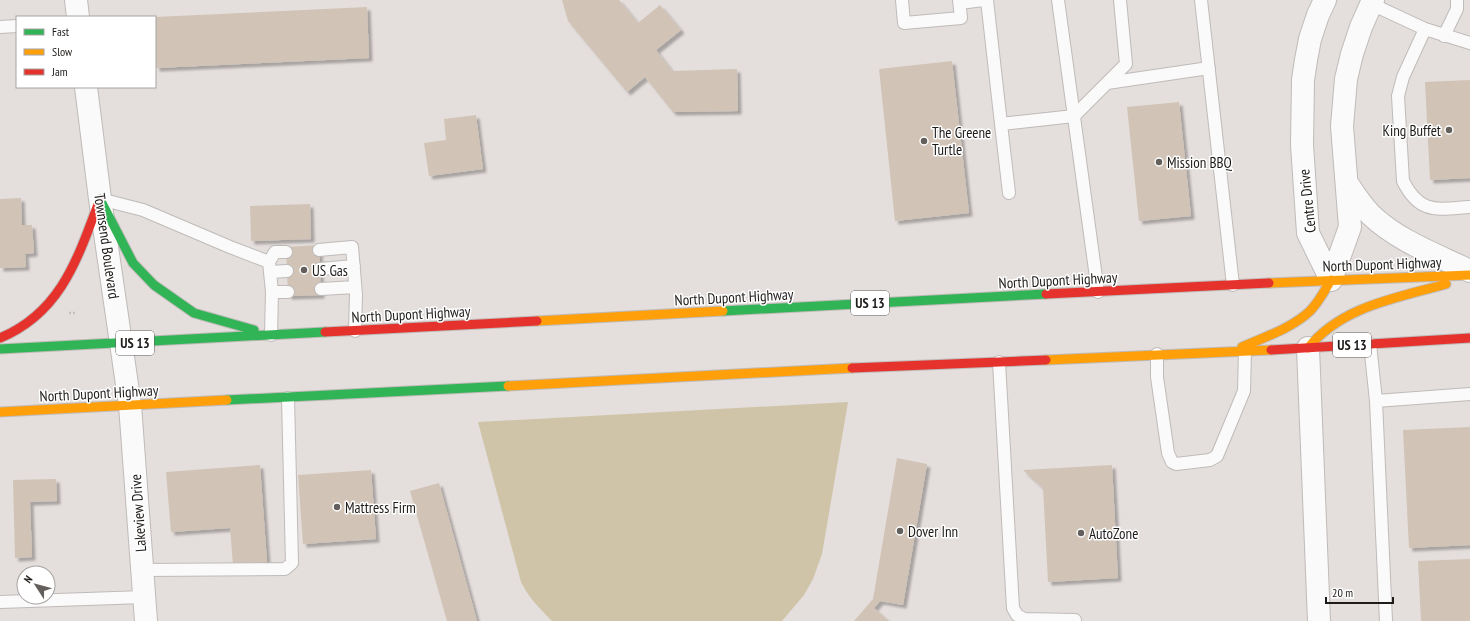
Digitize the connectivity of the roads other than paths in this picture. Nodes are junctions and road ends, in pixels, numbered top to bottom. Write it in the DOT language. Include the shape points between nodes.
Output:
graph roads {
  1 [pos="76,0"];
  2 [pos="902,0"];
  3 [pos="983,0"];
  4 [pos="988,0"];
  5 [pos="1058,0"];
  6 [pos="1120,0"];
  7 [pos="1201,0"];
  8 [pos="1325,0"];
  9 [pos="1458,0"];
  10 [pos="960,1"];
  11 [pos="1369,1"];
  12 [pos="78,16"];
  13 [pos="16,26"];
  14 [pos="0,27"];
  15 [pos="1426,29"];
  16 [pos="1444,36"];
  17 [pos="1470,43"];
  18 [pos="1209,68"];
  19 [pos="1106,83"];
  20 [pos="86,88"];
  21 [pos="1074,116"];
  22 [pos="1001,124"];
  23 [pos="1346,183"];
  24 [pos="1009,193"];
  25 [pos="100,199"];
  26 [pos="1470,207"];
  27 [pos="319,250"];
  28 [pos="286,252"];
  29 [pos="354,266"];
  30 [pos="270,267"];
  31 [pos="320,269"];
  32 [pos="287,271"];
  33 [pos="1470,271"];
  34 [pos="1470,276"];
  35 [pos="1331,280"];
  36 [pos="1233,285"];
  37 [pos="355,287"];
  38 [pos="321,289"];
  39 [pos="272,292"];
  40 [pos="288,292"];
  41 [pos="1098,292"];
  42 [pos="355,331"];
  43 [pos="271,335"];
  44 [pos="0,338"];
  45 [pos="1470,338"];
  46 [pos="121,343"];
  47 [pos="1370,344"];
  48 [pos="1308,348"];
  49 [pos="0,349"];
  50 [pos="1240,351"];
  51 [pos="1157,354"];
  52 [pos="998,362"];
  53 [pos="1470,394"];
  54 [pos="288,398"];
  55 [pos="1376,401"];
  56 [pos="130,406"];
  57 [pos="0,412"];
  58 [pos="142,570"];
  59 [pos="144,597"];
  60 [pos="0,602"];
  61 [pos="1075,620"];
  62 [pos="146,621"];
  63 [pos="1319,621"];
  64 [pos="1386,621"];
  1 -- 12 [label="street"];
  2 -- 10 [label="lane" via="904,23 961,18"];
  3 -- 10 [label="lane"];
  4 -- 22 [label="lane"];
  5 -- 21 [label="lane"];
  6 -- 19 [label="lane" via="1126,64"];
  7 -- 18 [label="lane"];
  8 -- 35 [label="street, Centre Drive" via="1314,27 1306,60 1302,95 1302,145 1308,233"];
  9 -- 16 [label="lane" via="1457,9"];
  11 -- 15 [label="lane"];
  11 -- 23 [label="street" via="1346,79 1342,126"];
  13 -- 14 [label="lane"];
  15 -- 16 [label="lane"];
  15 -- 26 [label="lane" via="1403,77 1398,96 1403,181 1418,203 1430,209"];
  16 -- 17 [label="lane"];
  18 -- 19 [label="lane"];
  18 -- 36 [label="lane"];
  19 -- 21 [label="lane"];
  20 -- 25 [label="street, Townsend Boulevard"];
  21 -- 22 [label="lane"];
  21 -- 41 [label="lane"];
  22 -- 24 [label="lane"];
  23 -- 33 [label="street" via="1371,214 1390,230"];
  23 -- 35 [label="street" via="1350,227"];
  25 -- 30 [label="lane" via="143,210"];
  25 -- 43 [label="highway" via="133,263 154,284 194,313"];
  25 -- 44 [label="highway" via="78,258 59,290 39,314 14,332"];
  25 -- 46 [label="street, Townsend Boulevard"];
  27 -- 29 [label="lane" via="352,247"];
  28 -- 30 [label="lane" via="275,252"];
  29 -- 31 [label="lane"];
  29 -- 37 [label="lane"];
  30 -- 32 [label="lane"];
  30 -- 39 [label="lane"];
  34 -- 35 [label="highway, North Dupont Highway / US 13"];
  34 -- 48 [label="highway" via="1350,314 1324,331"];
  35 -- 36 [label="highway, North Dupont Highway / US 13"];
  35 -- 50 [label="highway" via="1311,310"];
  36 -- 41 [label="highway, North Dupont Highway / US 13"];
  37 -- 38 [label="lane"];
  37 -- 42 [label="lane"];
  39 -- 40 [label="lane"];
  39 -- 43 [label="lane"];
  41 -- 42 [label="highway, North Dupont Highway / US 13"];
  42 -- 43 [label="highway, North Dupont Highway / US 13"];
  43 -- 46 [label="highway, North Dupont Highway / US 13"];
  45 -- 47 [label="highway, North Dupont Highway / US 13"];
  46 -- 49 [label="highway, North Dupont Highway / US 13"];
  46 -- 56 [label="street, Townsend Boulevard"];
  47 -- 48 [label="highway, North Dupont Highway / US 13"];
  47 -- 55 [label="lane"];
  48 -- 50 [label="highway, North Dupont Highway / US 13"];
  48 -- 63 [label="street"];
  50 -- 51 [label="highway, North Dupont Highway / US 13"];
  50 -- 51 [label="lane" via="1244,391 1217,456 1210,460 1176,464 1172,462 1168,453 1157,377"];
  51 -- 52 [label="highway, North Dupont Highway / US 13"];
  52 -- 54 [label="highway, North Dupont Highway / US 13"];
  52 -- 61 [label="lane" via="1013,608 1017,615 1024,619"];
  53 -- 55 [label="lane"];
  54 -- 56 [label="highway, North Dupont Highway / US 13"];
  54 -- 58 [label="lane" via="292,563 285,569"];
  55 -- 64 [label="lane"];
  56 -- 57 [label="highway, North Dupont Highway / US 13"];
  56 -- 58 [label="street, Lakeview Drive"];
  58 -- 59 [label="street, Lakeview Drive"];
  59 -- 60 [label="lane"];
  59 -- 62 [label="street, Lakeview Drive"];
}
